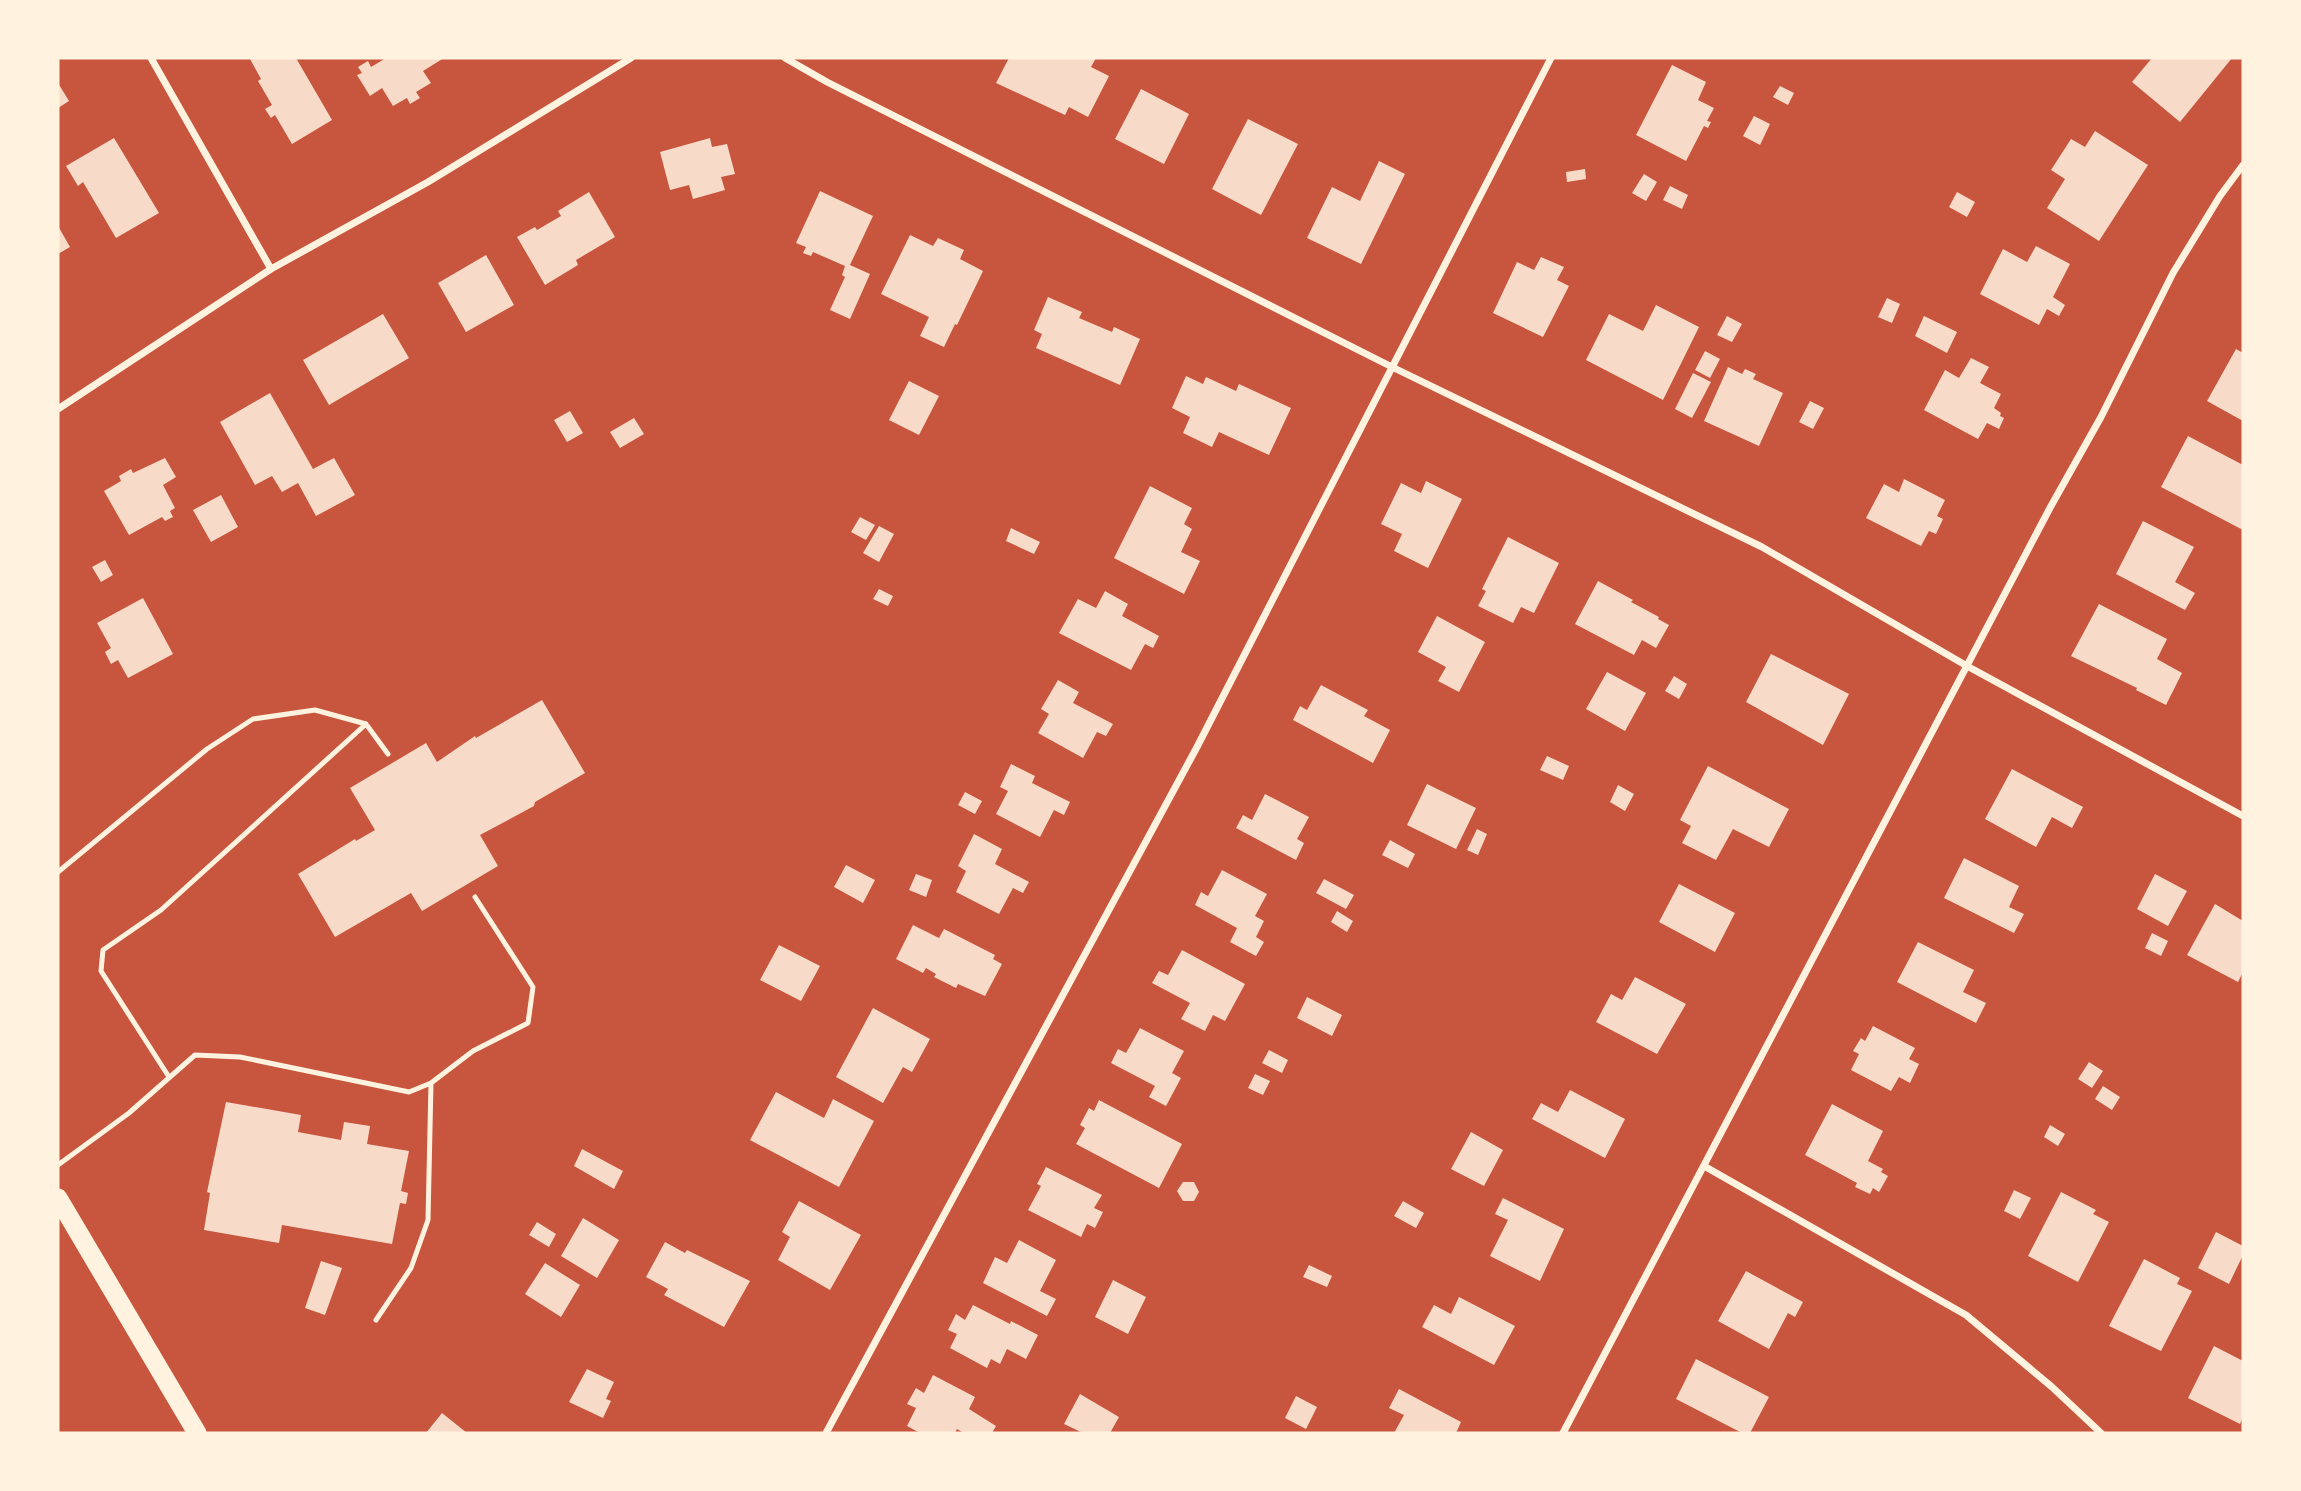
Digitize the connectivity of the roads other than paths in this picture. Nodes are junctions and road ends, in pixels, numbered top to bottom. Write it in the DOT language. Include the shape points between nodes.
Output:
graph roads {
  1 [pos="151,58"];
  2 [pos="631,58"];
  3 [pos="785,58"];
  4 [pos="1552,58"];
  5 [pos="2243,165"];
  6 [pos="271,269"];
  7 [pos="1392,367"];
  8 [pos="58,409"];
  9 [pos="1967,666"];
  10 [pos="366,724"];
  11 [pos="388,754"];
  12 [pos="2243,816"];
  13 [pos="58,872"];
  14 [pos="475,897"];
  15 [pos="169,1077"];
  16 [pos="431,1083"];
  17 [pos="58,1165"];
  18 [pos="1704,1166"];
  19 [pos="58,1198"];
  20 [pos="376,1320"];
  21 [pos="197,1433"];
  22 [pos="826,1433"];
  23 [pos="1563,1433"];
  24 [pos="2101,1433"];
  1 -- 6 [label="street"];
  2 -- 6 [label="street" via="428,182"];
  3 -- 7 [label="street"];
  4 -- 7 [label="street"];
  5 -- 9 [label="street" via="2173,272"];
  6 -- 8 [label="street"];
  7 -- 9 [label="street" via="1762,547"];
  7 -- 22 [label="street" via="1197,747"];
  9 -- 12 [label="street"];
  9 -- 18 [label="street"];
  10 -- 11 [label="lane"];
  10 -- 13 [label="lane" via="315,710 253,719 207,750"];
  10 -- 15 [label="lane" via="161,910 103,950 101,971"];
  14 -- 16 [label="lane" via="533,986 528,1023 473,1051"];
  15 -- 16 [label="lane" via="195,1055 240,1057 409,1092"];
  15 -- 17 [label="lane" via="130,1113"];
  16 -- 20 [label="lane" via="428,1220 411,1268"];
  18 -- 23 [label="street"];
  18 -- 24 [label="street" via="1965,1315"];
  19 -- 21 [label="highway"];
}
